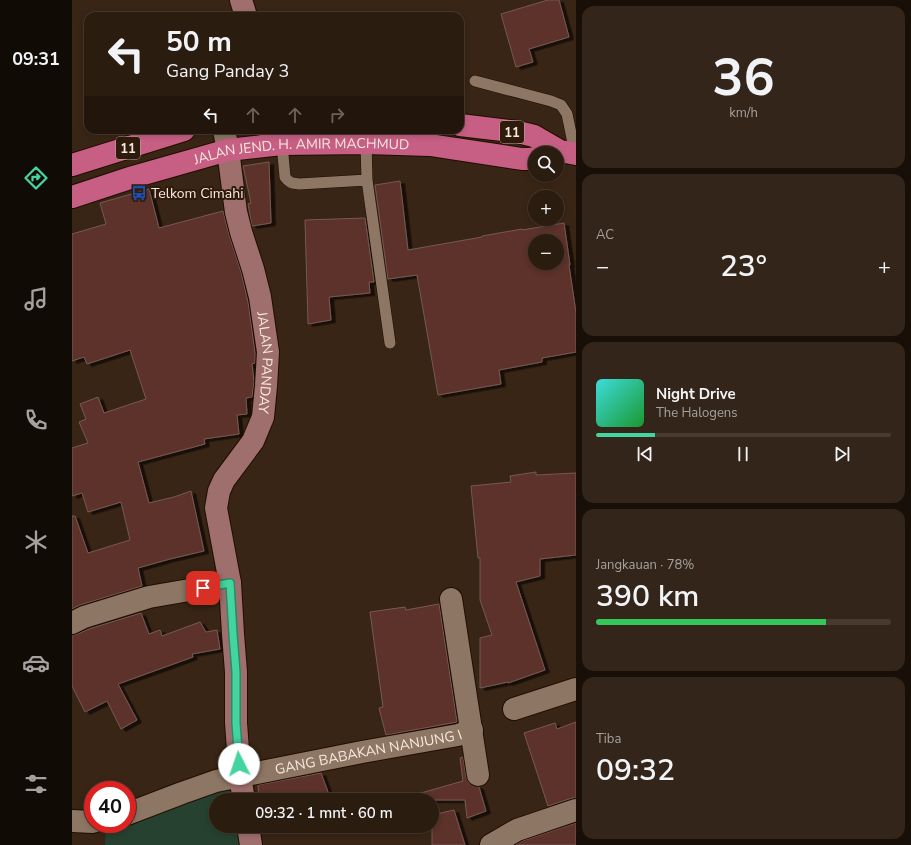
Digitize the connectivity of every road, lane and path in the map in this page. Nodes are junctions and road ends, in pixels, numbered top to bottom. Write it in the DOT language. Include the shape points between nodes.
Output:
graph roads {
  1 [pos="475,81"];
  2 [pos="464,125"];
  3 [pos="171,134"];
  4 [pos="226,140"];
  5 [pos="275,140"];
  6 [pos="366,143"];
  7 [pos="566,153"];
  8 [pos="528,159"];
  9 [pos="72,165"];
  10 [pos="367,180"];
  11 [pos="72,197"];
  12 [pos="390,342"];
  13 [pos="230,583"];
  14 [pos="451,599"];
  15 [pos="72,623"];
  16 [pos="576,688"];
  17 [pos="514,709"];
  18 [pos="472,730"];
  19 [pos="478,774"];
  20 [pos="240,777"];
  21 [pos="243,793"];
  22 [pos="136,810"];
  23 [pos="576,810"];
  24 [pos="72,821"];
  25 [pos="84,822"];
  26 [pos="249,833"];
  27 [pos="251,845"];
  28 [pos="491,845"];
  1 -- 7 [label="lane" via="561,105 567,114"];
  2 -- 7 [label="highway, 11" via="534,136"];
  3 -- 9 [label="highway, 11"];
  4 -- 5 [label="highway, JALAN JEND. H. AMIR MACHMUD / 11"];
  4 -- 11 [label="highway, JALAN JEND. H. AMIR MACHMUD / 11" via="132,177"];
  4 -- 13 [label="street, JALAN PANDAY" via="236,212 260,297 268,352 262,417 253,441 224,480 216,508"];
  5 -- 6 [label="highway, JALAN JEND. H. AMIR MACHMUD / 11"];
  5 -- 10 [label="lane" via="285,177 290,183"];
  6 -- 8 [label="highway, JALAN JEND. H. AMIR MACHMUD / 11" via="430,145"];
  6 -- 10 [label="lane"];
  10 -- 12 [label="lane"];
  13 -- 15 [label="street" via="149,597"];
  13 -- 20 [label="street, JALAN PANDAY"];
  14 -- 18 [label="street"];
  16 -- 17 [label="street"];
  18 -- 19 [label="street"];
  18 -- 20 [label="street, GANG BABAKAN NANJUNG I" via="458,735"];
  20 -- 21 [label="street, JALAN PANDAY"];
  20 -- 22 [label="street, GANG BABAKAN NANJUNG I" via="216,781"];
  23 -- 28 [label="street" via="517,830"];
  24 -- 25 [label="street"];
  26 -- 27 [label="street"];
}
